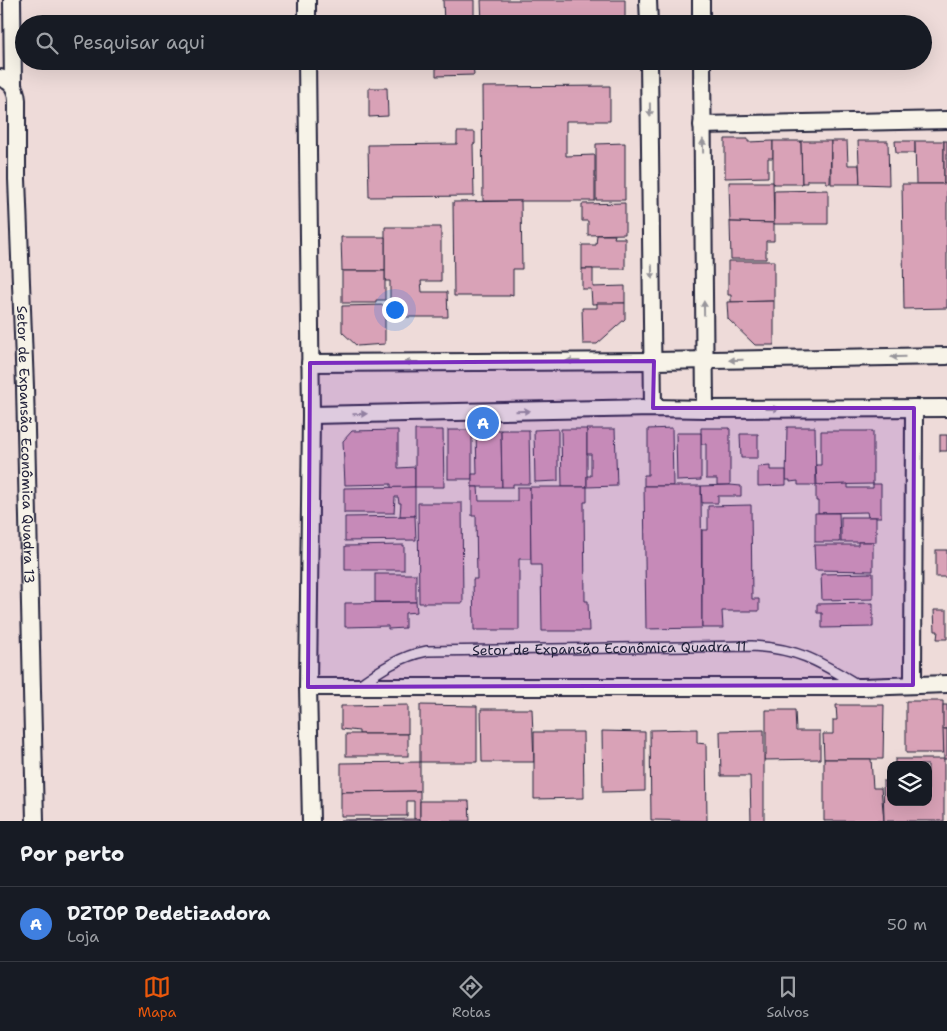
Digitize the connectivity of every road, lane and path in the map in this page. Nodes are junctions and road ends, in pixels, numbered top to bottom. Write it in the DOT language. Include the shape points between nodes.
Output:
graph roads {
  1 [pos="12,0"];
  2 [pos="307,0"];
  3 [pos="648,0"];
  4 [pos="701,0"];
  5 [pos="307,15"];
  6 [pos="649,15"];
  7 [pos="701,15"];
  8 [pos="308,70"];
  9 [pos="649,70"];
  10 [pos="702,70"];
  11 [pos="6,81"];
  12 [pos="947,120"];
  13 [pos="702,125"];
  14 [pos="947,356"];
  15 [pos="705,360"];
  16 [pos="654,361"];
  17 [pos="310,363"];
  18 [pos="653,408"];
  19 [pos="914,408"];
  20 [pos="947,408"];
  21 [pos="705,410"];
  22 [pos="311,415"];
  23 [pos="947,684"];
  24 [pos="913,685"];
  25 [pos="308,687"];
  26 [pos="862,687"];
  27 [pos="356,688"];
  28 [pos="34,821"];
  29 [pos="311,821"];
  1 -- 11 [label="street, Setor de Expansão Econômica Quadra 13"];
  2 -- 5 [label="street"];
  3 -- 6 [label="street"];
  4 -- 7 [label="street"];
  8 -- 17 [label="street"];
  9 -- 16 [label="street, one-way"];
  10 -- 13 [label="street"];
  11 -- 28 [label="street, Setor de Expansão Econômica Quadra 13" via="17,91"];
  12 -- 13 [label="street"];
  15 -- 13 [label="street, one-way"];
  14 -- 15 [label="street, one-way"];
  15 -- 16 [label="street"];
  15 -- 21 [label="street"];
  16 -- 17 [label="street, one-way"];
  16 -- 18 [label="street"];
  17 -- 22 [label="street"];
  18 -- 21 [label="street"];
  22 -- 18 [label="street, one-way"];
  19 -- 20 [label="street"];
  21 -- 19 [label="street, one-way"];
  19 -- 24 [label="street"];
  22 -- 25 [label="street"];
  23 -- 24 [label="street"];
  24 -- 26 [label="street"];
  25 -- 27 [label="street"];
  25 -- 29 [label="street"];
  26 -- 27 [label="street"];
  26 -- 27 [label="lane, Setor de Expansão Econômica Quadra 11" via="819,661 798,653 752,646 427,651 393,662"];
}
